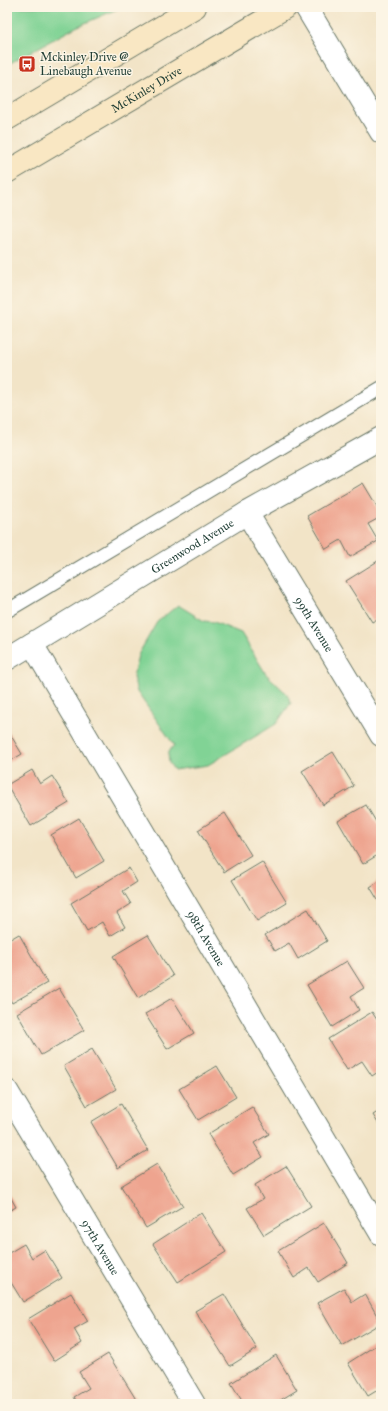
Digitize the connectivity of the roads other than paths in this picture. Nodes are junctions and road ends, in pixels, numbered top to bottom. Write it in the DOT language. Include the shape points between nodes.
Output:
graph roads {
  1 [pos="195,7"];
  2 [pos="286,7"];
  3 [pos="306,7"];
  4 [pos="7,119"];
  5 [pos="381,132"];
  6 [pos="7,172"];
  7 [pos="381,388"];
  8 [pos="381,438"];
  9 [pos="247,514"];
  10 [pos="7,611"];
  11 [pos="32,644"];
  12 [pos="7,659"];
  13 [pos="381,735"];
  14 [pos="7,1091"];
  15 [pos="381,1234"];
  16 [pos="194,1404"];
  1 -- 4 [label="main road"];
  2 -- 6 [label="main road, McKinley Drive"];
  3 -- 5 [label="street"];
  7 -- 10 [label="lane"];
  8 -- 9 [label="street, Greenwood Avenue"];
  9 -- 11 [label="street, Greenwood Avenue"];
  9 -- 13 [label="street, 99th Avenue"];
  11 -- 12 [label="street, Greenwood Avenue"];
  11 -- 15 [label="street, 98th Avenue"];
  14 -- 16 [label="street, 97th Avenue"];
}
